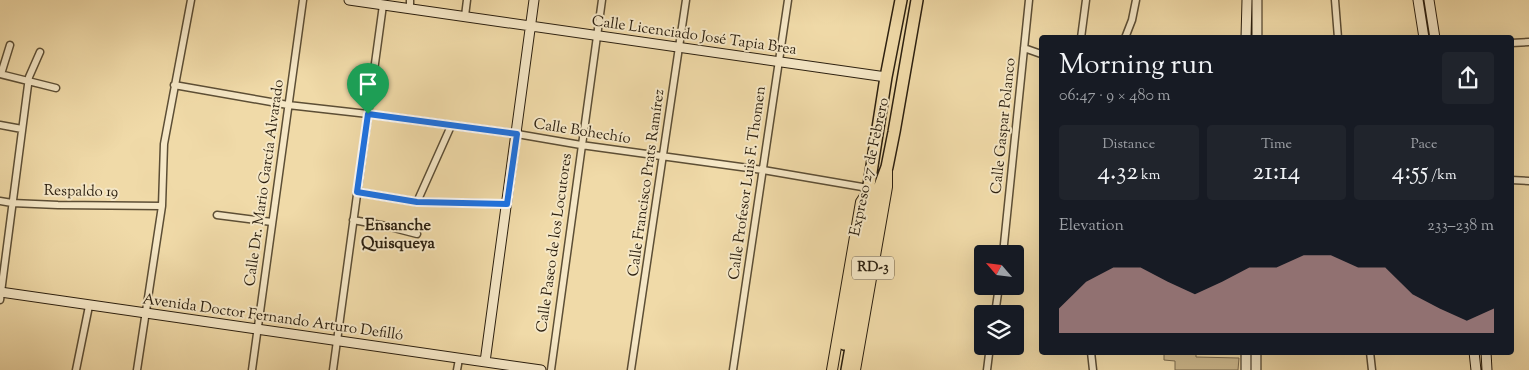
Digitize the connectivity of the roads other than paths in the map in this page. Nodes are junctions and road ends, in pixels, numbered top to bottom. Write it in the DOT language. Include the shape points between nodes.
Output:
graph roads {
  1 [pos="191,0"];
  2 [pos="303,0"];
  3 [pos="350,0"];
  4 [pos="467,0"];
  5 [pos="534,0"];
  6 [pos="602,0"];
  7 [pos="686,0"];
  8 [pos="788,0"];
  9 [pos="901,0"];
  10 [pos="917,0"];
  11 [pos="1029,0"];
  12 [pos="1086,0"];
  13 [pos="1136,0"];
  14 [pos="1247,0"];
  15 [pos="1258,0"];
  16 [pos="1335,0"];
  17 [pos="1418,0"];
  18 [pos="1429,0"];
  19 [pos="410,4"];
  20 [pos="383,5"];
  21 [pos="465,16"];
  22 [pos="531,26"];
  23 [pos="1081,35"];
  24 [pos="1126,35"];
  25 [pos="1246,35"];
  26 [pos="1257,35"];
  27 [pos="1338,35"];
  28 [pos="1424,35"];
  29 [pos="1435,35"];
  30 [pos="597,37"];
  31 [pos="1529,42"];
  32 [pos="1514,43"];
  33 [pos="10,45"];
  34 [pos="679,47"];
  35 [pos="1024,48"];
  36 [pos="40,52"];
  37 [pos="1039,53"];
  38 [pos="779,61"];
  39 [pos="0,74"];
  40 [pos="886,76"];
  41 [pos="28,82"];
  42 [pos="174,85"];
  43 [pos="56,88"];
  44 [pos="288,106"];
  45 [pos="368,114"];
  46 [pos="0,125"];
  47 [pos="451,126"];
  48 [pos="22,129"];
  49 [pos="517,134"];
  50 [pos="581,145"];
  51 [pos="664,156"];
  52 [pos="887,167"];
  53 [pos="763,170"];
  54 [pos="1514,180"];
  55 [pos="1529,180"];
  56 [pos="867,191"];
  57 [pos="357,192"];
  58 [pos="0,201"];
  59 [pos="417,202"];
  60 [pos="12,203"];
  61 [pos="507,204"];
  62 [pos="162,206"];
  63 [pos="217,215"];
  64 [pos="353,220"];
  65 [pos="272,222"];
  66 [pos="417,234"];
  67 [pos="1004,245"];
  68 [pos="0,295"];
  69 [pos="89,306"];
  70 [pos="146,314"];
  71 [pos="258,329"];
  72 [pos="338,342"];
  73 [pos="989,355"];
  74 [pos="1090,355"];
  75 [pos="1246,355"];
  76 [pos="1256,355"];
  77 [pos="1370,355"];
  78 [pos="1474,355"];
  79 [pos="1486,355"];
  80 [pos="459,359"];
  81 [pos="485,362"];
  82 [pos="76,370"];
  83 [pos="137,370"];
  84 [pos="252,370"];
  85 [pos="333,370"];
  86 [pos="457,370"];
  87 [pos="541,370"];
  88 [pos="551,370"];
  89 [pos="632,370"];
  90 [pos="734,370"];
  91 [pos="832,370"];
  92 [pos="839,370"];
  93 [pos="847,370"];
  94 [pos="855,370"];
  95 [pos="987,370"];
  96 [pos="1093,370"];
  97 [pos="1246,370"];
  98 [pos="1256,370"];
  99 [pos="1372,370"];
  100 [pos="1476,370"];
  101 [pos="1487,370"];
  1 -- 42 [label="street"];
  2 -- 44 [label="street, Calle Dr. Mario García Alvarado"];
  3 -- 20 [label="street, Calle Licenciado José Tapia Brea"];
  4 -- 21 [label="street"];
  5 -- 22 [label="street"];
  6 -- 30 [label="street, Calle Paseo de los Locutores"];
  7 -- 34 [label="street, Calle Francisco Prats Ramírez"];
  8 -- 38 [label="street, Calle Profesor Luis F. Thomen"];
  9 -- 40 [label="highway, Expreso 27 de Febrero / RD-3"];
  10 -- 52 [label="highway, Expreso 27 de Febrero / RD-3"];
  11 -- 35 [label="street, Calle Gaspar Polanco"];
  12 -- 23 [label="street"];
  13 -- 24 [label="street"];
  14 -- 25 [label="street"];
  15 -- 26 [label="street"];
  16 -- 27 [label="street"];
  17 -- 28 [label="street"];
  18 -- 29 [label="street"];
  19 -- 20 [label="street, Calle Licenciado José Tapia Brea"];
  19 -- 21 [label="street, Calle Licenciado José Tapia Brea"];
  20 -- 45 [label="street"];
  21 -- 22 [label="street, Calle Licenciado José Tapia Brea"];
  22 -- 30 [label="street, Calle Licenciado José Tapia Brea"];
  22 -- 49 [label="street"];
  30 -- 34 [label="street, Calle Licenciado José Tapia Brea"];
  30 -- 50 [label="street, Calle Paseo de los Locutores"];
  31 -- 32 [label="street"];
  33 -- 39 [label="street"];
  34 -- 38 [label="street, Calle Licenciado José Tapia Brea"];
  34 -- 51 [label="street, Calle Francisco Prats Ramírez"];
  35 -- 37 [label="street"];
  35 -- 67 [label="street, Calle Gaspar Polanco"];
  36 -- 41 [label="street"];
  38 -- 40 [label="street, Calle Licenciado José Tapia Brea"];
  38 -- 53 [label="street, Calle Profesor Luis F. Thomen"];
  39 -- 41 [label="street"];
  40 -- 56 [label="highway, Expreso 27 de Febrero / RD-3"];
  41 -- 43 [label="street"];
  41 -- 48 [label="street"];
  42 -- 44 [label="street, Calle Bohechío"];
  42 -- 62 [label="street" via="164,144"];
  44 -- 45 [label="street, Calle Bohechío"];
  44 -- 65 [label="street, Calle Dr. Mario García Alvarado"];
  45 -- 47 [label="street, Calle Bohechío"];
  45 -- 57 [label="street"];
  46 -- 48 [label="street"];
  47 -- 49 [label="street, Calle Bohechío"];
  47 -- 59 [label="street"];
  48 -- 60 [label="street"];
  49 -- 50 [label="street, Calle Bohechío"];
  49 -- 61 [label="street"];
  50 -- 51 [label="street, Calle Bohechío"];
  50 -- 88 [label="street, Calle Paseo de los Locutores"];
  51 -- 53 [label="street, Calle Bohechío"];
  51 -- 89 [label="street, Calle Francisco Prats Ramírez"];
  52 -- 93 [label="highway, Expreso 27 de Febrero / RD-3" via="880,186"];
  52 -- 94 [label="main road, RD-3" via="887,187"];
  53 -- 56 [label="street, Calle Bohechío"];
  53 -- 90 [label="street, Calle Profesor Luis F. Thomen"];
  54 -- 55 [label="street"];
  56 -- 91 [label="main road, RD-3" via="861,202"];
  56 -- 92 [label="highway, Expreso 27 de Febrero / RD-3"];
  57 -- 59 [label="street"];
  57 -- 64 [label="street"];
  58 -- 60 [label="street, Respaldo 19"];
  59 -- 61 [label="street"];
  60 -- 62 [label="street, Respaldo 19"];
  60 -- 68 [label="street"];
  61 -- 81 [label="street"];
  62 -- 70 [label="street"];
  63 -- 65 [label="street"];
  64 -- 66 [label="street"];
  64 -- 72 [label="street"];
  65 -- 71 [label="street, Calle Dr. Mario García Alvarado"];
  68 -- 69 [label="street, Avenida Doctor Fernando Arturo Defilló"];
  69 -- 70 [label="street, Avenida Doctor Fernando Arturo Defilló"];
  69 -- 82 [label="street"];
  70 -- 71 [label="street, Avenida Doctor Fernando Arturo Defilló"];
  70 -- 83 [label="street"];
  71 -- 72 [label="street, Avenida Doctor Fernando Arturo Defilló"];
  71 -- 84 [label="street, Calle Dr. Mario García Alvarado"];
  72 -- 80 [label="street, Avenida Doctor Fernando Arturo Defilló"];
  72 -- 85 [label="street"];
  73 -- 95 [label="street"];
  74 -- 96 [label="street"];
  75 -- 97 [label="street"];
  76 -- 98 [label="street"];
  77 -- 99 [label="street"];
  78 -- 100 [label="street"];
  79 -- 101 [label="street"];
  80 -- 81 [label="street, Avenida Doctor Fernando Arturo Defilló"];
  80 -- 86 [label="street"];
  81 -- 87 [label="street, Avenida Doctor Fernando Arturo Defilló"];
}
